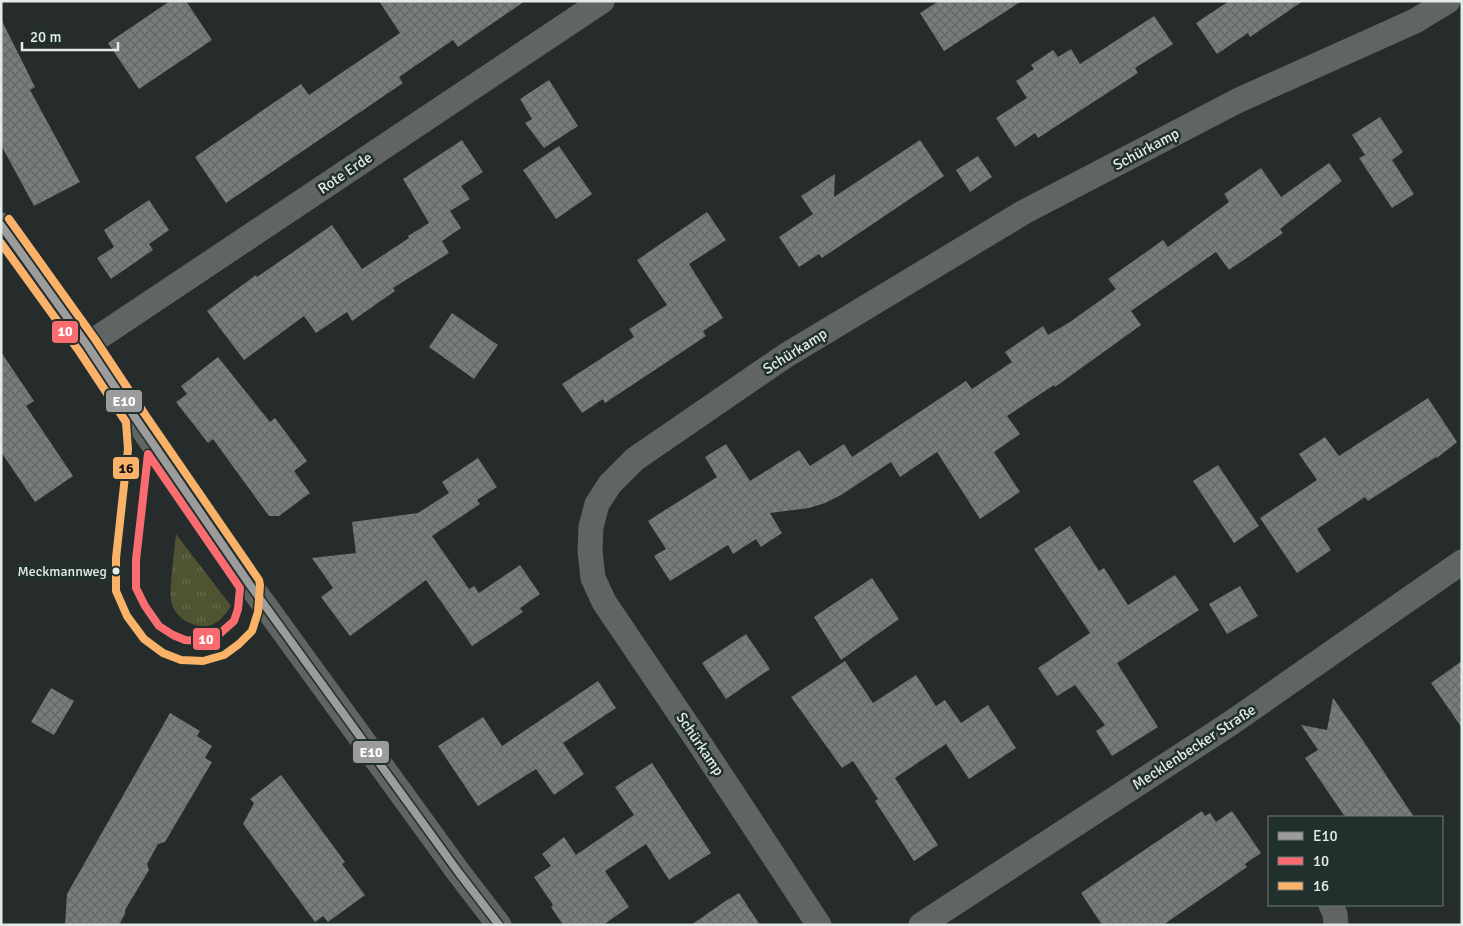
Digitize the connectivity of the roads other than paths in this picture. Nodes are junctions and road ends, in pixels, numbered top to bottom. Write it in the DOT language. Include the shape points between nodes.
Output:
graph roads {
  1 [pos="602,1"];
  2 [pos="1448,1"];
  3 [pos="1,225"];
  4 [pos="87,345"];
  5 [pos="1462,562"];
  6 [pos="1332,906"];
  7 [pos="498,925"];
  8 [pos="819,925"];
  9 [pos="921,925"];
  10 [pos="1336,925"];
  1 -- 4 [label="street, Rote Erde"];
  2 -- 8 [label="street, Schürkamp" via="1415,21 1237,101 1024,212 785,356 635,459 610,484 597,504 591,527 593,578 604,602"];
  3 -- 4 [label="street"];
  4 -- 7 [label="street" via="250,585"];
  5 -- 9 [label="street, Mecklenbecker Straße" via="1232,724"];
  6 -- 10 [label="street"];
}
